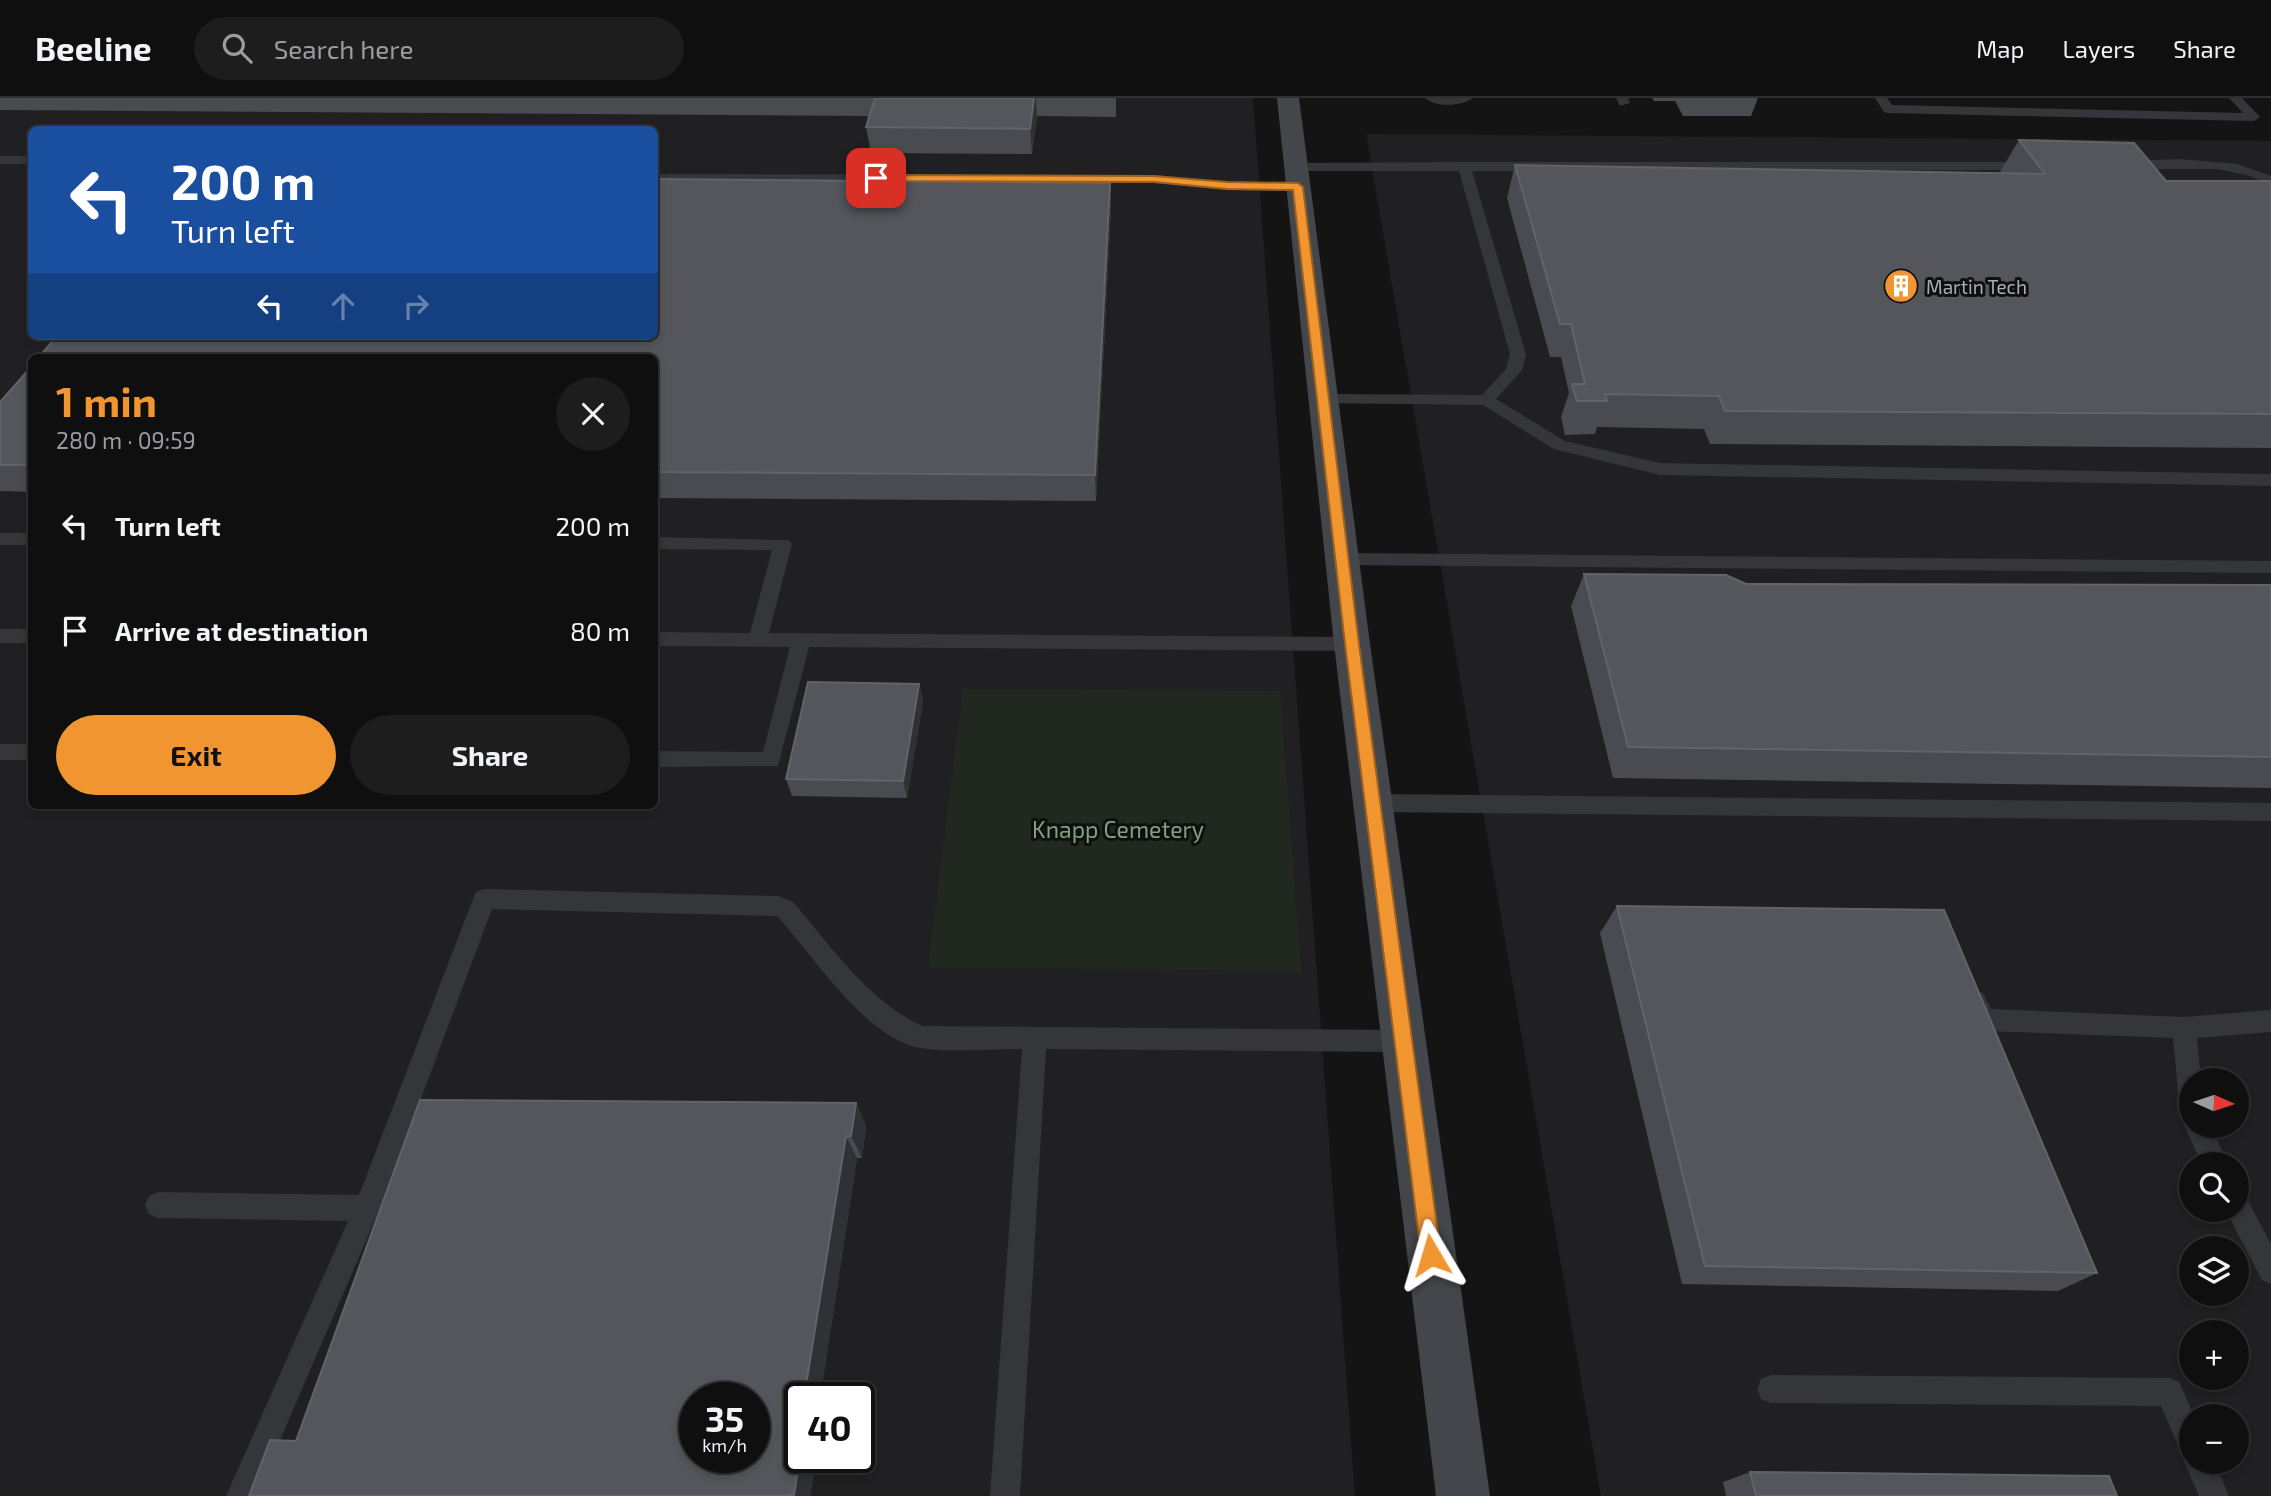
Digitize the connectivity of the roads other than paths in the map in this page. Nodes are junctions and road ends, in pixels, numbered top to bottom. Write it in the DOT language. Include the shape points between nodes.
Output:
graph roads {
  1 [pos="1288,98"];
  2 [pos="1431,98"];
  3 [pos="1467,98"];
  4 [pos="1881,98"];
  5 [pos="2235,98"];
  6 [pos="0,160"];
  7 [pos="28,160"];
  8 [pos="1464,166"];
  9 [pos="2043,166"];
  10 [pos="2112,166"];
  11 [pos="1297,177"];
  12 [pos="658,178"];
  13 [pos="2271,181"];
  14 [pos="1323,399"];
  15 [pos="1486,400"];
  16 [pos="2271,480"];
  17 [pos="0,539"];
  18 [pos="28,539"];
  19 [pos="658,543"];
  20 [pos="1342,559"];
  21 [pos="2271,567"];
  22 [pos="0,636"];
  23 [pos="28,636"];
  24 [pos="658,639"];
  25 [pos="758,640"];
  26 [pos="801,640"];
  27 [pos="1352,644"];
  28 [pos="0,752"];
  29 [pos="28,752"];
  30 [pos="658,759"];
  31 [pos="1373,803"];
  32 [pos="2271,811"];
  33 [pos="1968,985"];
  34 [pos="2271,1021"];
  35 [pos="2184,1028"];
  36 [pos="1035,1040"];
  37 [pos="1403,1041"];
  38 [pos="2188,1068"];
  39 [pos="158,1205"];
  40 [pos="368,1208"];
  41 [pos="2246,1222"];
  42 [pos="2271,1271"];
  43 [pos="1771,1389"];
  44 [pos="2179,1414"];
  45 [pos="2205,1474"];
  46 [pos="240,1496"];
  47 [pos="1005,1496"];
  48 [pos="1463,1496"];
  49 [pos="2214,1496"];
  1 -- 11 [label="street"];
  2 -- 3 [label="lane"];
  4 -- 5 [label="lane" via="1888,109 2254,117"];
  6 -- 7 [label="lane"];
  8 -- 9 [label="lane"];
  8 -- 11 [label="lane"];
  8 -- 15 [label="lane" via="1518,354 1514,370"];
  10 -- 13 [label="lane" via="2223,165 2256,172"];
  11 -- 12 [label="lane" via="1227,186 1154,179"];
  11 -- 14 [label="street"];
  14 -- 15 [label="lane"];
  14 -- 20 [label="street"];
  15 -- 16 [label="lane" via="1560,445 1660,469"];
  17 -- 18 [label="lane"];
  19 -- 25 [label="lane" via="783,544"];
  20 -- 21 [label="lane"];
  20 -- 27 [label="street"];
  22 -- 23 [label="lane"];
  24 -- 25 [label="lane"];
  25 -- 26 [label="lane"];
  26 -- 27 [label="lane"];
  26 -- 30 [label="lane" via="771,760"];
  27 -- 31 [label="street"];
  28 -- 29 [label="lane"];
  31 -- 32 [label="lane"];
  31 -- 37 [label="street"];
  33 -- 35 [label="lane" via="1984,1020"];
  34 -- 35 [label="lane"];
  35 -- 38 [label="lane"];
  36 -- 37 [label="lane"];
  36 -- 40 [label="lane" via="937,1038 902,1030 871,1006 778,906 484,899"];
  36 -- 47 [label="lane"];
  37 -- 48 [label="street"];
  39 -- 40 [label="lane"];
  40 -- 46 [label="lane"];
  41 -- 42 [label="lane"];
  43 -- 44 [label="lane" via="2169,1391"];
  45 -- 49 [label="lane"];
}
